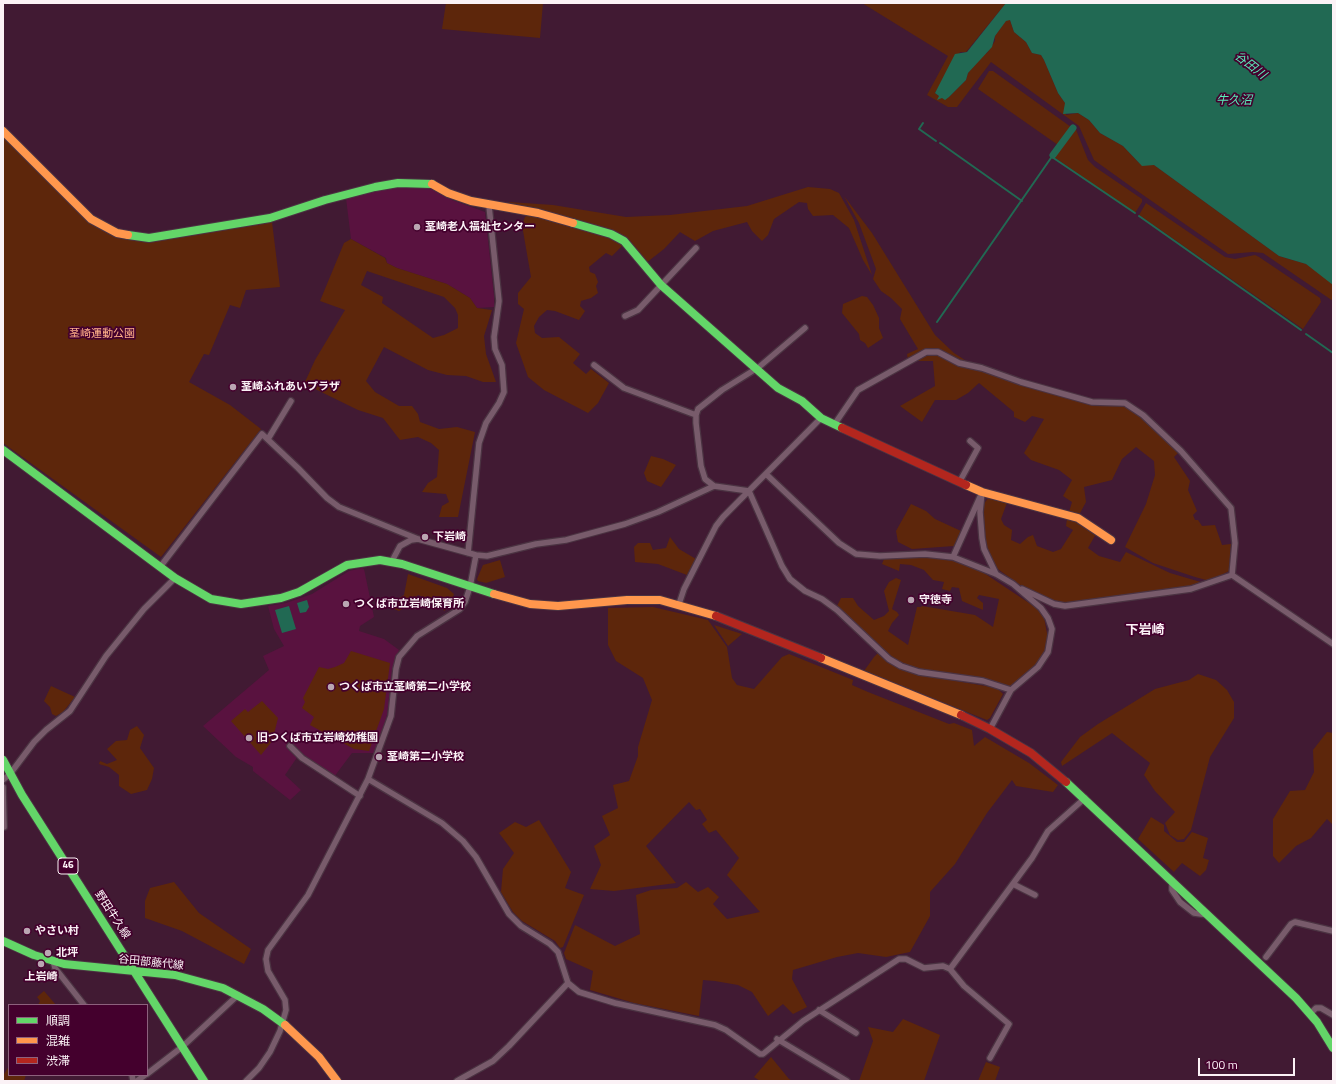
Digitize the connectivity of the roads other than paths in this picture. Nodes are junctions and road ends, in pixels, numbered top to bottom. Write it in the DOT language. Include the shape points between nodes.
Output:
graph roads {
  1 [pos="3,131"];
  2 [pos="489,206"];
  3 [pos="696,248"];
  4 [pos="661,285"];
  5 [pos="625,316"];
  6 [pos="805,328"];
  7 [pos="594,365"];
  8 [pos="756,368"];
  9 [pos="291,401"];
  10 [pos="696,415"];
  11 [pos="820,418"];
  12 [pos="834,425"];
  13 [pos="268,439"];
  14 [pos="970,441"];
  15 [pos="3,450"];
  16 [pos="766,474"];
  17 [pos="960,482"];
  18 [pos="714,486"];
  19 [pos="750,490"];
  20 [pos="982,492"];
  21 [pos="418,539"];
  22 [pos="1111,540"];
  23 [pos="468,553"];
  24 [pos="476,555"];
  25 [pos="953,557"];
  26 [pos="392,561"];
  27 [pos="160,567"];
  28 [pos="996,574"];
  29 [pos="1232,575"];
  30 [pos="175,578"];
  31 [pos="1013,584"];
  32 [pos="470,587"];
  33 [pos="679,604"];
  34 [pos="1333,644"];
  35 [pos="1011,690"];
  36 [pos="990,729"];
  37 [pos="290,746"];
  38 [pos="3,760"];
  39 [pos="10,774"];
  40 [pos="368,779"];
  41 [pos="3,780"];
  42 [pos="3,787"];
  43 [pos="360,796"];
  44 [pos="1085,798"];
  45 [pos="4,826"];
  46 [pos="1012,884"];
  47 [pos="1036,895"];
  48 [pos="1333,931"];
  49 [pos="3,941"];
  50 [pos="1266,957"];
  51 [pos="52,961"];
  52 [pos="950,969"];
  53 [pos="135,972"];
  54 [pos="568,983"];
  55 [pos="238,995"];
  56 [pos="83,1004"];
  57 [pos="819,1010"];
  58 [pos="1310,1014"];
  59 [pos="1333,1015"];
  60 [pos="283,1023"];
  61 [pos="856,1033"];
  62 [pos="778,1039"];
  63 [pos="182,1047"];
  64 [pos="1333,1048"];
  65 [pos="990,1058"];
  66 [pos="148,1072"];
  67 [pos="204,1081"];
  68 [pos="246,1081"];
  69 [pos="337,1081"];
  70 [pos="457,1081"];
  71 [pos="847,1081"];
  1 -- 2 [label="street" via="91,219 117,233 132,236 150,238 270,218 332,198 398,183 434,184 460,198"];
  2 -- 4 [label="street" via="538,213 612,234 624,241"];
  2 -- 23 [label="street" via="499,301 494,337 495,349 502,365 504,392 486,423 479,443"];
  3 -- 4 [label="street"];
  4 -- 5 [label="street" via="638,310"];
  4 -- 8 [label="street"];
  6 -- 8 [label="street"];
  7 -- 10 [label="street" via="624,388"];
  8 -- 10 [label="street" via="705,402"];
  8 -- 11 [label="street" via="778,388 802,401"];
  9 -- 13 [label="street"];
  10 -- 18 [label="street" via="701,466 705,479"];
  11 -- 12 [label="street"];
  11 -- 16 [label="street"];
  12 -- 17 [label="street"];
  12 -- 29 [label="street" via="858,390 926,352 938,352 959,363 1092,402 1125,403 1143,415 1182,451 1231,508 1235,543"];
  13 -- 21 [label="street" via="339,507"];
  13 -- 27 [label="street" via="262,434 259,436"];
  14 -- 17 [label="street" via="978,448"];
  15 -- 27 [label="street"];
  16 -- 19 [label="street"];
  16 -- 25 [label="street" via="839,543 856,554 925,554"];
  17 -- 20 [label="street"];
  18 -- 19 [label="street"];
  18 -- 24 [label="street" via="658,512 595,533 487,556"];
  19 -- 33 [label="street" via="716,526"];
  19 -- 35 [label="street" via="790,579 800,588 837,610 889,659 919,672 982,682"];
  20 -- 22 [label="street" via="1078,518"];
  20 -- 25 [label="street"];
  20 -- 28 [label="street" via="982,538 984,549"];
  21 -- 23 [label="street"];
  21 -- 26 [label="street" via="400,546"];
  23 -- 24 [label="street"];
  24 -- 32 [label="street"];
  25 -- 28 [label="street"];
  26 -- 30 [label="street" via="369,560 347,565 298,592 251,603 211,599"];
  26 -- 32 [label="street"];
  27 -- 30 [label="street"];
  28 -- 31 [label="street"];
  29 -- 31 [label="street" via="1191,589 1065,606 1054,604"];
  29 -- 34 [label="street"];
  30 -- 39 [label="street" via="144,609 106,656 70,711 34,742"];
  31 -- 35 [label="street" via="1041,608 1050,623 1052,636 1048,652 1038,667"];
  32 -- 33 [label="street" via="508,599 543,605 643,600"];
  32 -- 40 [label="street" via="460,609 416,636 399,658 391,716"];
  33 -- 36 [label="street" via="722,618"];
  35 -- 36 [label="street"];
  36 -- 44 [label="street" via="1031,753"];
  37 -- 43 [label="street" via="302,758"];
  38 -- 39 [label="street, 野田牛久線 / 46"];
  39 -- 41 [label="street"];
  39 -- 53 [label="street, 野田牛久線 / 46"];
  40 -- 43 [label="street"];
  40 -- 54 [label="street" via="442,823 463,842 476,857 509,914 521,926 558,952"];
  42 -- 45 [label="street"];
  43 -- 60 [label="street" via="308,895 267,955 268,971 286,1003"];
  44 -- 46 [label="street" via="1048,831"];
  44 -- 58 [label="street"];
  46 -- 47 [label="street"];
  46 -- 52 [label="street"];
  48 -- 50 [label="street" via="1295,922"];
  49 -- 51 [label="street, 谷田部藤代線"];
  51 -- 53 [label="street, 谷田部藤代線" via="86,968"];
  51 -- 56 [label="street"];
  52 -- 57 [label="street" via="943,966 924,968 910,960 899,960"];
  52 -- 65 [label="street" via="964,986 1009,1024"];
  53 -- 55 [label="street, 谷田部藤代線" via="190,978"];
  53 -- 63 [label="street, 野田牛久線 / 46"];
  54 -- 62 [label="street" via="579,992 615,1003 715,1025 760,1054"];
  54 -- 70 [label="street" via="509,1046 493,1060"];
  55 -- 60 [label="street, 谷田部藤代線"];
  55 -- 63 [label="street"];
  57 -- 61 [label="street"];
  57 -- 62 [label="street"];
  58 -- 59 [label="street" via="1316,1008 1321,1008"];
  58 -- 64 [label="street"];
  60 -- 68 [label="street" via="264,1061"];
  60 -- 69 [label="street, 谷田部藤代線" via="319,1057"];
  62 -- 71 [label="street"];
  63 -- 66 [label="street"];
  63 -- 67 [label="street, 野田牛久線 / 46"];
}
